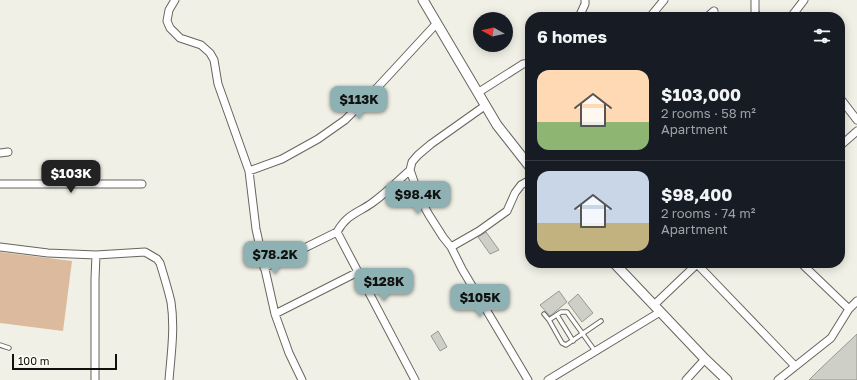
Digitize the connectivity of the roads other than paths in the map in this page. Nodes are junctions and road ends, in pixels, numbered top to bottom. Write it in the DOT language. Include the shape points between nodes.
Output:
graph roads {
  1 [pos="175,0"];
  2 [pos="423,0"];
  3 [pos="585,0"];
  4 [pos="664,0"];
  5 [pos="755,0"];
  6 [pos="804,0"];
  7 [pos="581,12"];
  8 [pos="654,12"];
  9 [pos="755,12"];
  10 [pos="795,12"];
  11 [pos="437,23"];
  12 [pos="525,64"];
  13 [pos="479,92"];
  14 [pos="845,104"];
  15 [pos="486,106"];
  16 [pos="857,120"];
  17 [pos="856,133"];
  18 [pos="845,142"];
  19 [pos="8,152"];
  20 [pos="0,153"];
  21 [pos="525,162"];
  22 [pos="410,170"];
  23 [pos="249,171"];
  24 [pos="525,183"];
  25 [pos="0,184"];
  26 [pos="142,184"];
  27 [pos="338,232"];
  28 [pos="451,247"];
  29 [pos="0,248"];
  30 [pos="96,255"];
  31 [pos="264,268"];
  32 [pos="619,268"];
  33 [pos="693,268"];
  34 [pos="701,268"];
  35 [pos="806,268"];
  36 [pos="358,272"];
  37 [pos="857,301"];
  38 [pos="657,308"];
  39 [pos="849,309"];
  40 [pos="275,314"];
  41 [pos="544,314"];
  42 [pos="557,315"];
  43 [pos="549,320"];
  44 [pos="601,321"];
  45 [pos="583,334"];
  46 [pos="573,341"];
  47 [pos="0,345"];
  48 [pos="9,348"];
  49 [pos="595,351"];
  50 [pos="705,359"];
  51 [pos="796,366"];
  52 [pos="95,380"];
  53 [pos="169,380"];
  54 [pos="302,380"];
  55 [pos="415,380"];
  56 [pos="528,380"];
  57 [pos="548,380"];
  58 [pos="686,380"];
  59 [pos="727,380"];
  60 [pos="778,380"];
  1 -- 23 [label="street" via="167,20 170,28 180,38 201,45 214,60 218,84"];
  2 -- 11 [label="street"];
  3 -- 7 [label="street"];
  4 -- 8 [label="street"];
  5 -- 9 [label="street"];
  6 -- 10 [label="street"];
  11 -- 13 [label="street"];
  11 -- 23 [label="street" via="345,120 282,159"];
  12 -- 13 [label="street"];
  13 -- 15 [label="street"];
  14 -- 16 [label="street"];
  15 -- 21 [label="street"];
  15 -- 22 [label="street" via="431,144 412,162"];
  17 -- 18 [label="street"];
  19 -- 20 [label="street"];
  22 -- 27 [label="street" via="371,203 350,215"];
  22 -- 28 [label="street" via="420,199"];
  23 -- 31 [label="street"];
  24 -- 28 [label="street" via="515,193 507,211"];
  25 -- 26 [label="street"];
  27 -- 31 [label="street"];
  27 -- 36 [label="street"];
  28 -- 56 [label="street"];
  29 -- 30 [label="street"];
  30 -- 52 [label="street"];
  30 -- 53 [label="street" via="145,252 160,263 171,302 173,328"];
  31 -- 40 [label="street"];
  32 -- 38 [label="street"];
  33 -- 38 [label="street"];
  34 -- 51 [label="street"];
  35 -- 39 [label="street"];
  36 -- 40 [label="street"];
  36 -- 55 [label="street"];
  37 -- 39 [label="street"];
  38 -- 49 [label="street"];
  38 -- 50 [label="street"];
  39 -- 51 [label="street" via="831,338"];
  40 -- 54 [label="street"];
  41 -- 43 [label="lane"];
  42 -- 43 [label="lane"];
  42 -- 45 [label="lane" via="567,312"];
  42 -- 46 [label="lane"];
  43 -- 46 [label="lane" via="563,344"];
  44 -- 45 [label="lane"];
  45 -- 46 [label="lane"];
  45 -- 49 [label="lane"];
  47 -- 48 [label="lane"];
  49 -- 57 [label="street"];
  50 -- 58 [label="street"];
  50 -- 59 [label="street"];
  51 -- 60 [label="street"];
}
